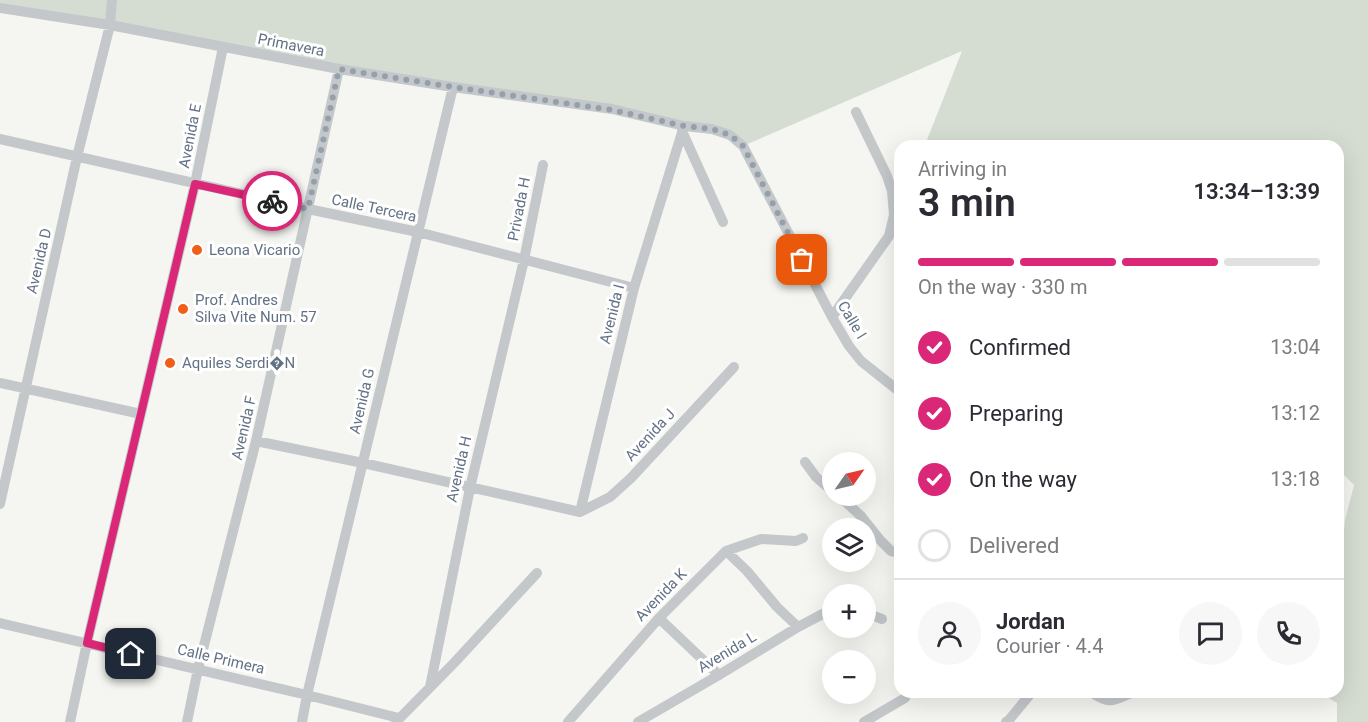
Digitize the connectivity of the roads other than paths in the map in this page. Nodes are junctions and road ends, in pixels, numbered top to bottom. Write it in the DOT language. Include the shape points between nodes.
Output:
graph roads {
  1 [pos="112,0"];
  2 [pos="0,9"];
  3 [pos="110,25"];
  4 [pos="223,47"];
  5 [pos="339,69"];
  6 [pos="453,87"];
  7 [pos="856,112"];
  8 [pos="683,129"];
  9 [pos="0,139"];
  10 [pos="77,157"];
  11 [pos="543,165"];
  12 [pos="195,184"];
  13 [pos="308,209"];
  14 [pos="723,222"];
  15 [pos="418,232"];
  16 [pos="524,260"];
  17 [pos="634,288"];
  18 [pos="832,317"];
  19 [pos="734,367"];
  20 [pos="0,383"];
  21 [pos="894,387"];
  22 [pos="26,389"];
  23 [pos="141,414"];
  24 [pos="256,441"];
  25 [pos="805,462"];
  26 [pos="363,463"];
  27 [pos="822,482"];
  28 [pos="470,488"];
  29 [pos="0,504"];
  30 [pos="850,506"];
  31 [pos="580,512"];
  32 [pos="803,538"];
  33 [pos="726,551"];
  34 [pos="894,552"];
  35 [pos="537,573"];
  36 [pos="822,614"];
  37 [pos="876,616"];
  38 [pos="659,618"];
  39 [pos="882,619"];
  40 [pos="0,623"];
  41 [pos="798,627"];
  42 [pos="87,643"];
  43 [pos="198,669"];
  44 [pos="719,675"];
  45 [pos="430,687"];
  46 [pos="307,695"];
  47 [pos="905,698"];
  48 [pos="1027,698"];
  49 [pos="1100,698"];
  50 [pos="1120,698"];
  51 [pos="397,720"];
  52 [pos="1009,721"];
  53 [pos="70,722"];
  54 [pos="187,722"];
  55 [pos="302,722"];
  56 [pos="568,722"];
  57 [pos="638,722"];
  58 [pos="864,722"];
  1 -- 3 [label="street, Avenida D"];
  2 -- 3 [label="street, Primavera"];
  3 -- 4 [label="street, Primavera"];
  3 -- 10 [label="street, Avenida D"];
  4 -- 5 [label="street, Primavera"];
  4 -- 12 [label="street, Avenida E"];
  5 -- 6 [label="street, Primavera"];
  5 -- 13 [label="street, Avenida F"];
  6 -- 8 [label="street, Primavera" via="600,108"];
  6 -- 15 [label="street, Avenida G"];
  7 -- 18 [label="street" via="887,176 894,215 889,236"];
  8 -- 14 [label="street"];
  8 -- 17 [label="street, Avenida I"];
  8 -- 18 [label="street, Calle I" via="712,129 730,135 743,146"];
  9 -- 10 [label="street, Calle Tercera"];
  10 -- 12 [label="street, Calle Tercera"];
  10 -- 22 [label="street, Avenida D"];
  11 -- 16 [label="street, Privada H"];
  12 -- 13 [label="street, Calle Tercera"];
  12 -- 23 [label="street, Avenida E"];
  13 -- 15 [label="street, Calle Tercera"];
  13 -- 24 [label="street, Avenida F"];
  15 -- 16 [label="street, Calle Tercera"];
  15 -- 26 [label="street, Avenida G"];
  16 -- 17 [label="street, Calle Tercera"];
  16 -- 28 [label="street, Avenida H"];
  17 -- 31 [label="street, Avenida I"];
  18 -- 21 [label="street, Calle I" via="861,361"];
  19 -- 31 [label="street, Avenida J" via="631,478 610,497"];
  20 -- 22 [label="street"];
  22 -- 23 [label="street"];
  22 -- 29 [label="street, Avenida D"];
  23 -- 42 [label="street, Avenida E"];
  24 -- 26 [label="street"];
  24 -- 43 [label="street, Avenida F"];
  25 -- 27 [label="street"];
  26 -- 28 [label="street"];
  26 -- 46 [label="street, Avenida G"];
  28 -- 31 [label="street"];
  28 -- 45 [label="street, Avenida H"];
  30 -- 34 [label="street"];
  32 -- 33 [label="street, Avenida K" via="796,542 761,539"];
  33 -- 38 [label="street, Avenida K"];
  33 -- 41 [label="street"];
  35 -- 45 [label="street"];
  36 -- 41 [label="street, Avenida L"];
  37 -- 39 [label="street"];
  38 -- 44 [label="street"];
  38 -- 56 [label="street, Avenida K"];
  40 -- 42 [label="street, Calle Primera"];
  41 -- 44 [label="street, Avenida L"];
  42 -- 43 [label="street, Calle Primera"];
  42 -- 53 [label="street, Avenida E"];
  43 -- 46 [label="street, Calle Primera"];
  43 -- 54 [label="street, Avenida F"];
  44 -- 57 [label="street, Avenida L"];
  45 -- 51 [label="street"];
  46 -- 51 [label="street, Calle Primera"];
  46 -- 55 [label="street, Avenida G"];
  47 -- 58 [label="street"];
  48 -- 52 [label="street"];
  49 -- 50 [label="street" via="1108,701"];
}
